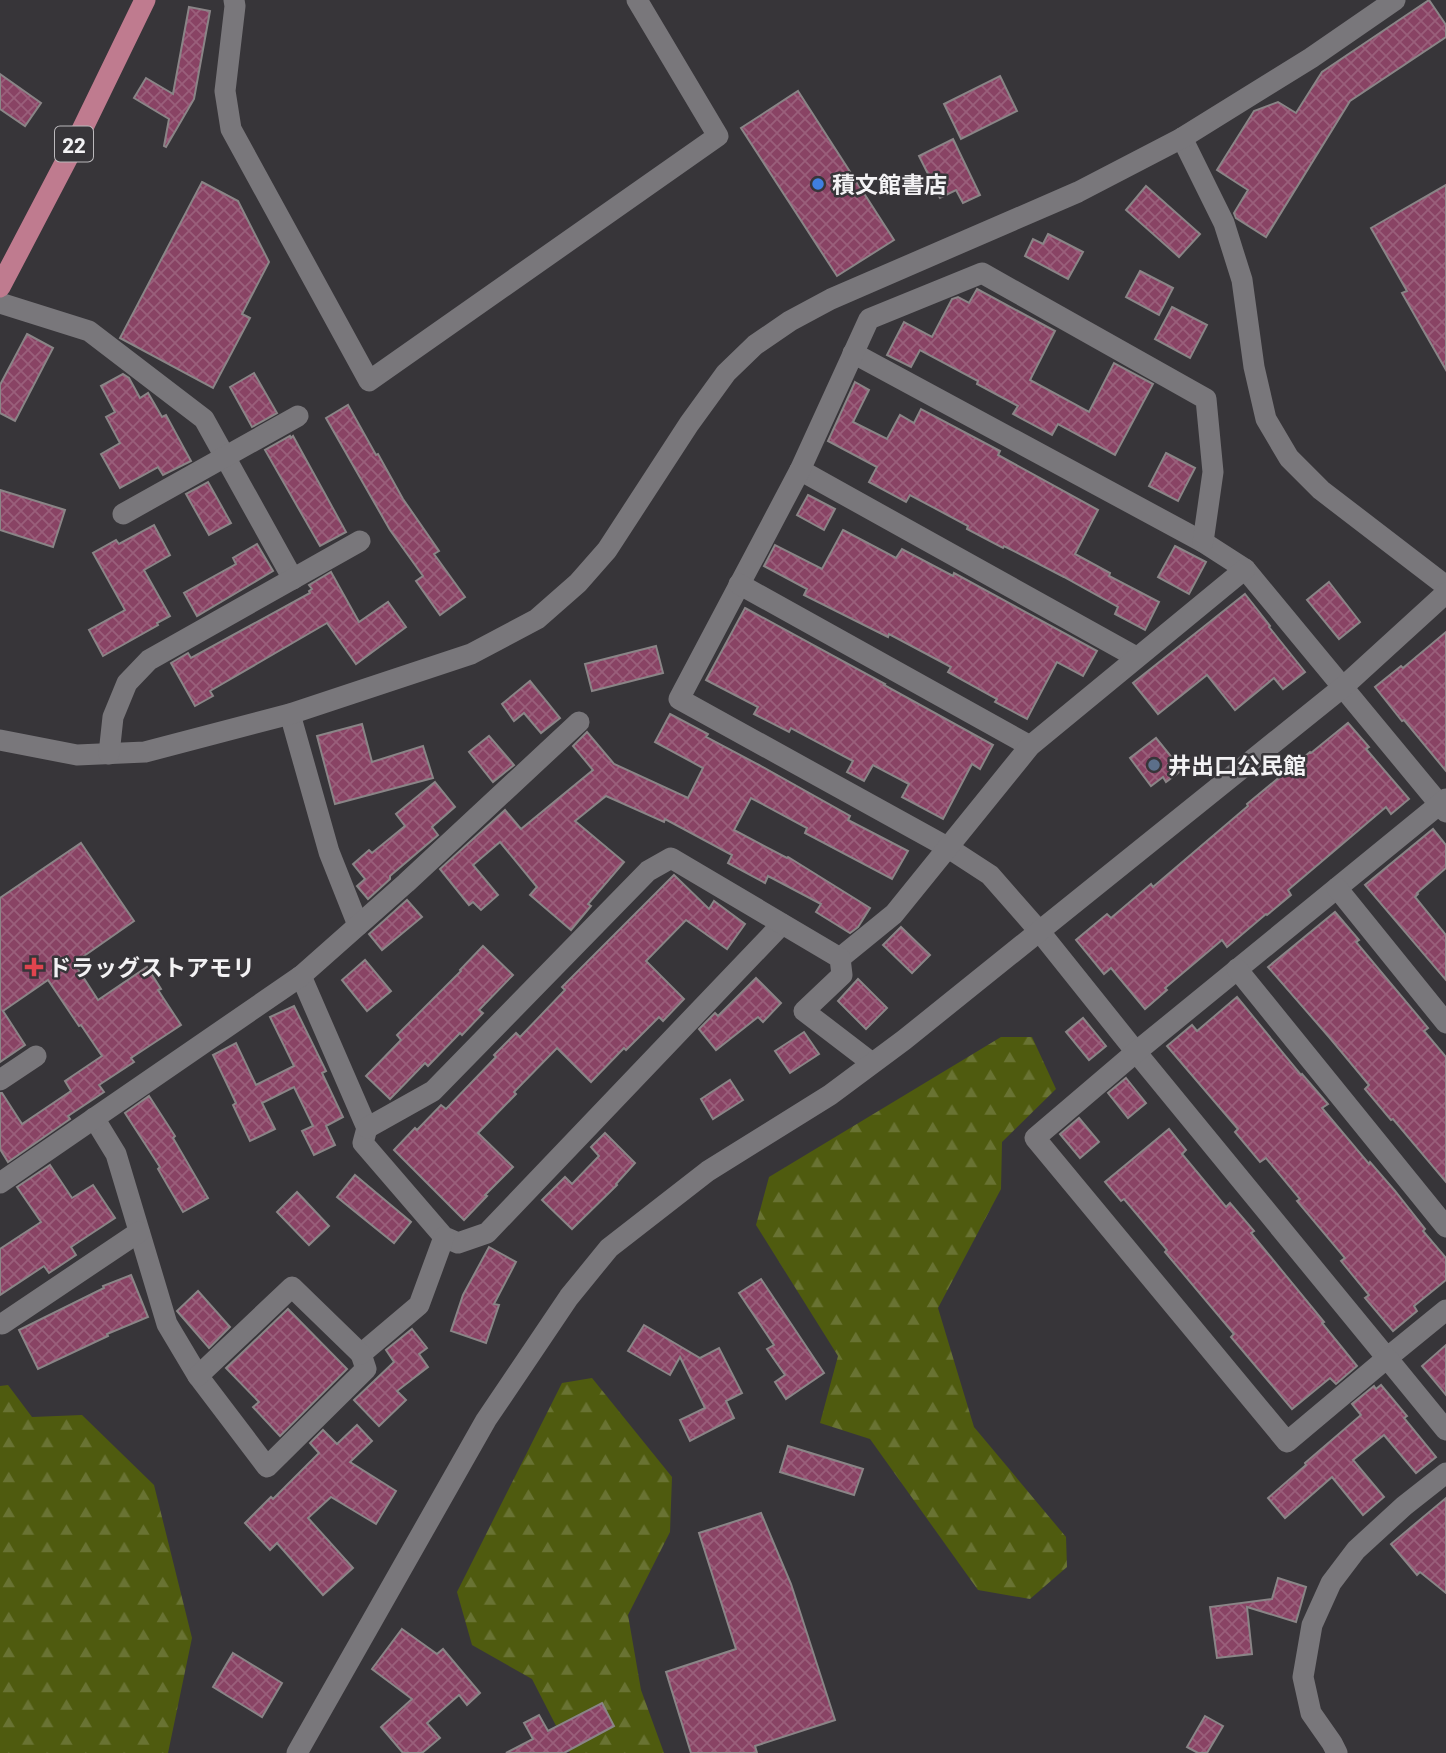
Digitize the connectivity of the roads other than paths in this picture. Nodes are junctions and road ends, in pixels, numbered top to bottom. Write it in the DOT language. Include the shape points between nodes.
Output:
graph roads {
  1 [pos="145,0"];
  2 [pos="234,0"];
  3 [pos="637,0"];
  4 [pos="1395,0"];
  5 [pos="1182,138"];
  6 [pos="0,286"];
  7 [pos="0,303"];
  8 [pos="853,353"];
  9 [pos="298,416"];
  10 [pos="225,457"];
  11 [pos="800,470"];
  12 [pos="123,514"];
  13 [pos="359,541"];
  14 [pos="1203,542"];
  15 [pos="1245,569"];
  16 [pos="293,579"];
  17 [pos="739,584"];
  18 [pos="1446,586"];
  19 [pos="1446,593"];
  20 [pos="1136,657"];
  21 [pos="1343,687"];
  22 [pos="290,714"];
  23 [pos="579,722"];
  24 [pos="0,740"];
  25 [pos="1030,746"];
  26 [pos="109,754"];
  27 [pos="1444,805"];
  28 [pos="947,847"];
  29 [pos="1336,888"];
  30 [pos="782,924"];
  31 [pos="358,925"];
  32 [pos="1040,932"];
  33 [pos="840,958"];
  34 [pos="1237,969"];
  35 [pos="301,976"];
  36 [pos="1446,1023"];
  37 [pos="1136,1052"];
  38 [pos="36,1056"];
  39 [pos="872,1063"];
  40 [pos="0,1080"];
  41 [pos="94,1118"];
  42 [pos="367,1128"];
  43 [pos="0,1183"];
  44 [pos="1446,1227"];
  45 [pos="139,1232"];
  46 [pos="443,1237"];
  47 [pos="1446,1310"];
  48 [pos="2,1324"];
  49 [pos="361,1354"];
  50 [pos="1387,1358"];
  51 [pos="198,1376"];
  52 [pos="1446,1430"];
  53 [pos="1446,1473"];
  54 [pos="297,1753"];
  55 [pos="1337,1753"];
  1 -- 6 [label="main road, 22"];
  2 -- 3 [label="street" via="225,91 231,129 369,382 718,136"];
  4 -- 5 [label="street"];
  5 -- 18 [label="street" via="1224,223 1242,280 1266,419 1289,458 1321,490"];
  5 -- 22 [label="street" via="1078,192 790,321 726,373 607,550 537,619 471,654"];
  7 -- 10 [label="street" via="89,331 204,419"];
  8 -- 11 [label="street"];
  8 -- 14 [label="street"];
  8 -- 14 [label="street" via="869,319 982,273 1206,399 1213,472"];
  9 -- 10 [label="street"];
  10 -- 12 [label="street"];
  10 -- 16 [label="street"];
  11 -- 17 [label="street"];
  11 -- 20 [label="street"];
  13 -- 16 [label="street"];
  14 -- 15 [label="street"];
  15 -- 20 [label="street"];
  15 -- 21 [label="street"];
  16 -- 26 [label="street" via="149,660 127,683 113,717"];
  17 -- 25 [label="street"];
  17 -- 28 [label="street" via="679,699"];
  19 -- 21 [label="street"];
  20 -- 25 [label="street"];
  21 -- 27 [label="street"];
  21 -- 32 [label="street"];
  22 -- 26 [label="street" via="145,752"];
  22 -- 31 [label="street" via="328,852"];
  23 -- 31 [label="street"];
  24 -- 26 [label="street" via="77,755"];
  25 -- 28 [label="street"];
  27 -- 29 [label="street"];
  28 -- 32 [label="street" via="990,875"];
  28 -- 33 [label="street" via="894,914"];
  29 -- 34 [label="street"];
  29 -- 36 [label="street"];
  30 -- 33 [label="street"];
  30 -- 42 [label="street" via="671,858 648,871 433,1091"];
  30 -- 46 [label="street" via="487,1233 458,1243"];
  31 -- 35 [label="street"];
  32 -- 37 [label="street"];
  32 -- 39 [label="street"];
  33 -- 39 [label="street" via="842,975 804,1012"];
  34 -- 37 [label="street"];
  34 -- 44 [label="street"];
  35 -- 41 [label="street"];
  35 -- 42 [label="street"];
  37 -- 50 [label="street"];
  37 -- 50 [label="street" via="1035,1138 1287,1442"];
  38 -- 40 [label="street"];
  39 -- 54 [label="street" via="830,1096 708,1171 609,1248 569,1297 486,1420"];
  41 -- 43 [label="street"];
  41 -- 45 [label="street" via="116,1154"];
  42 -- 46 [label="street" via="363,1143"];
  45 -- 48 [label="street"];
  45 -- 51 [label="street" via="167,1324"];
  46 -- 49 [label="street" via="419,1305"];
  47 -- 50 [label="street"];
  49 -- 51 [label="street" via="292,1287"];
  49 -- 51 [label="street" via="366,1369 267,1467"];
  50 -- 52 [label="street"];
  53 -- 55 [label="street" via="1356,1550 1331,1583 1312,1625 1303,1677 1311,1713"];
}
